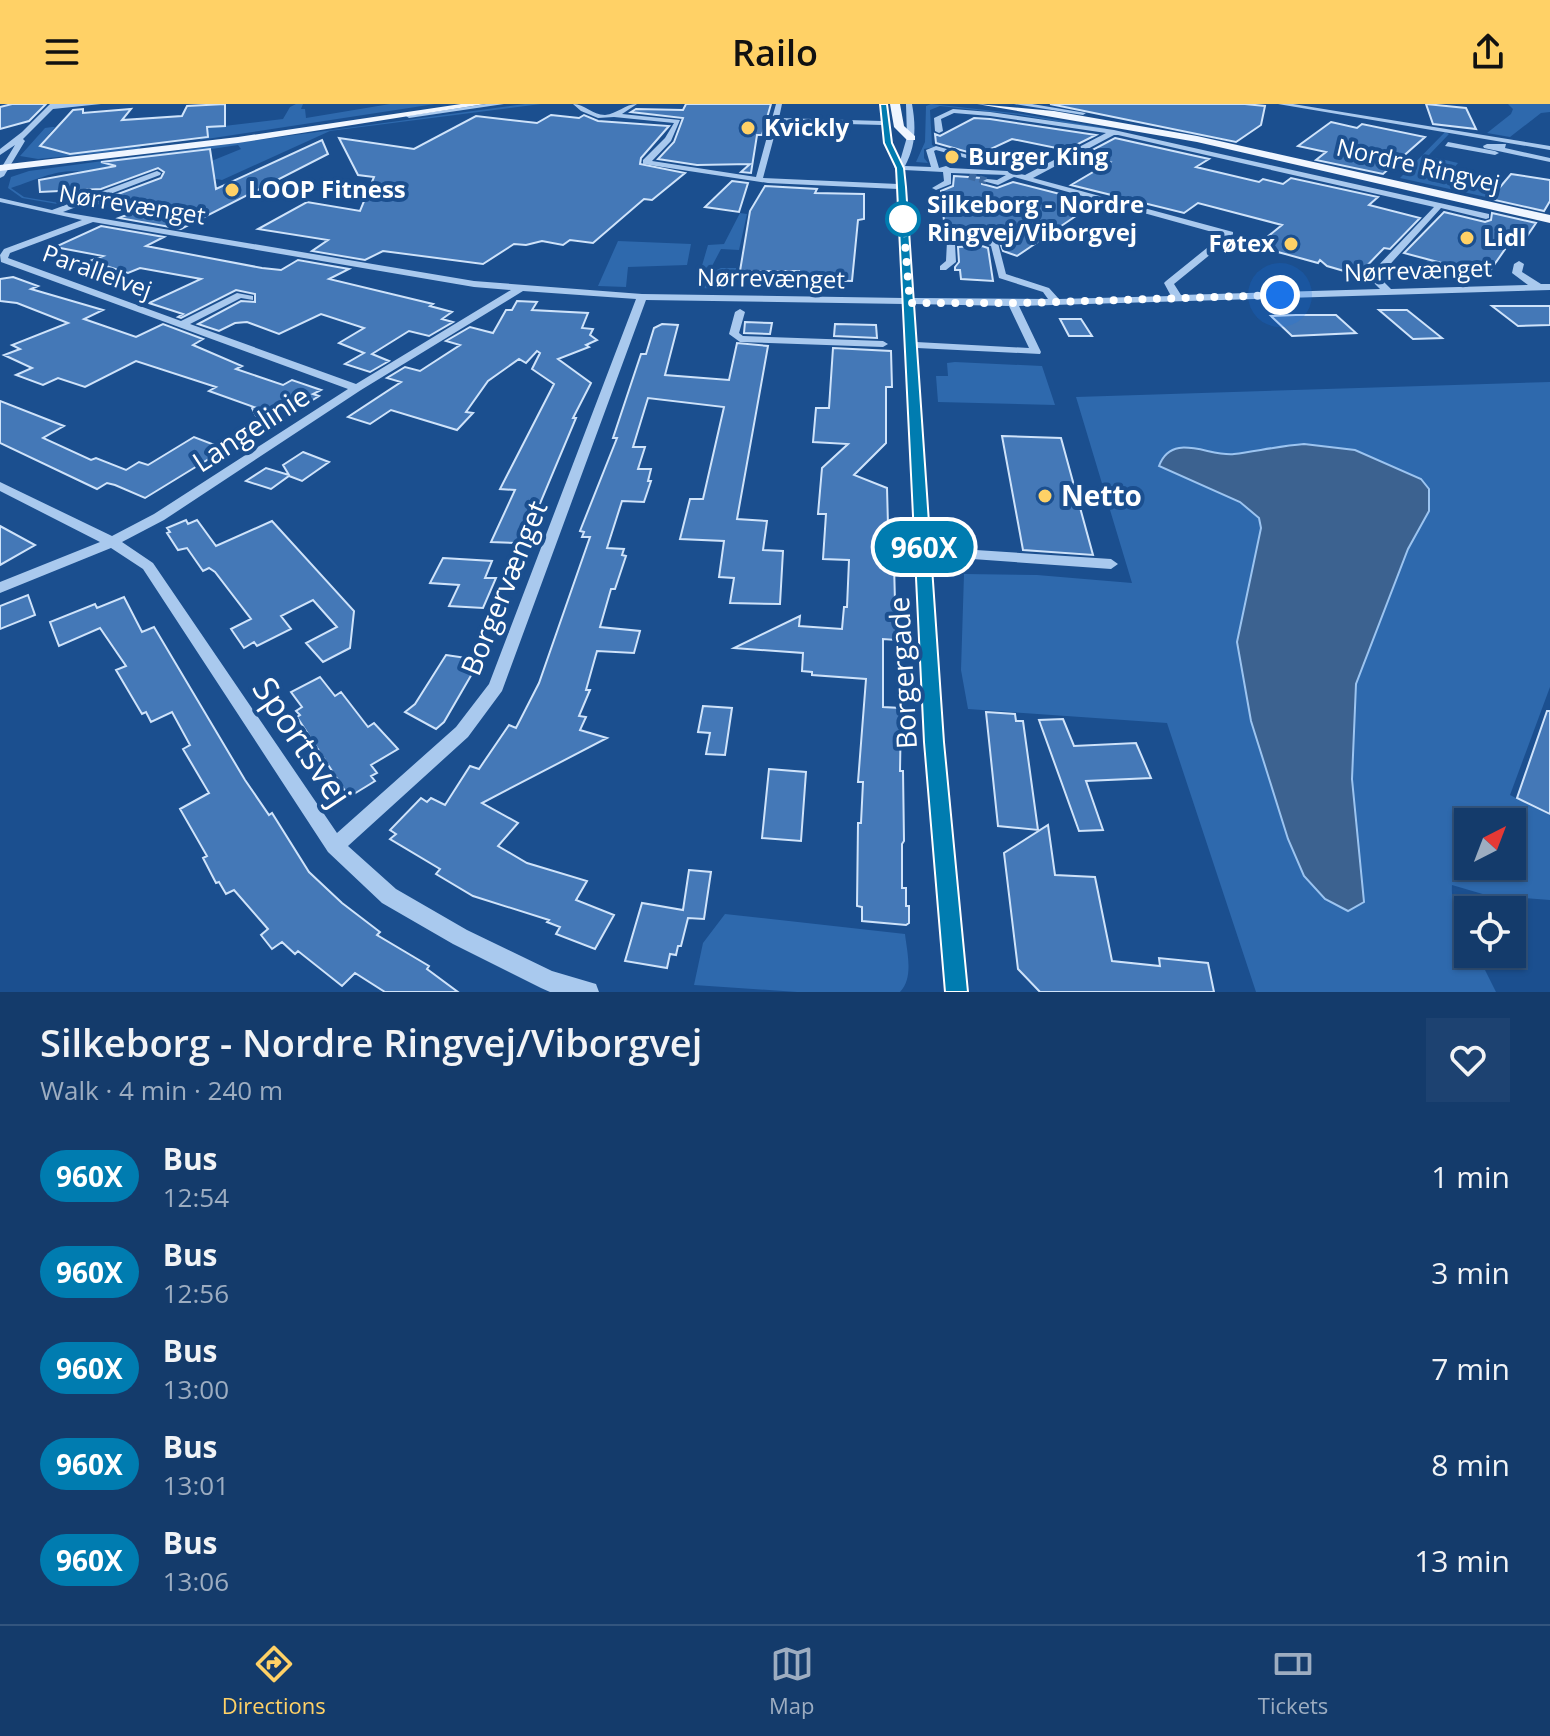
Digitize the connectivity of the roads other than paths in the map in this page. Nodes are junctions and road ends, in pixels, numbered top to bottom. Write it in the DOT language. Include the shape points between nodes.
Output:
graph roads {
  1 [pos="98,104"];
  2 [pos="454,104"];
  3 [pos="480,104"];
  4 [pos="501,104"];
  5 [pos="576,104"];
  6 [pos="634,104"];
  7 [pos="779,104"];
  8 [pos="883,104"];
  9 [pos="895,104"];
  10 [pos="909,104"];
  11 [pos="982,104"];
  12 [pos="1017,104"];
  13 [pos="1281,104"];
  14 [pos="52,106"];
  15 [pos="584,107"];
  16 [pos="1038,108"];
  17 [pos="1083,113"];
  18 [pos="616,116"];
  19 [pos="385,118"];
  20 [pos="776,120"];
  21 [pos="887,123"];
  22 [pos="939,131"];
  23 [pos="1111,132"];
  24 [pos="25,134"];
  25 [pos="911,138"];
  26 [pos="209,144"];
  27 [pos="1448,144"];
  28 [pos="1550,148"];
  29 [pos="0,153"];
  30 [pos="1277,156"];
  31 [pos="1550,160"];
  32 [pos="900,168"];
  33 [pos="940,169"];
  34 [pos="2,171"];
  35 [pos="157,173"];
  36 [pos="1011,174"];
  37 [pos="969,176"];
  38 [pos="1026,178"];
  39 [pos="759,179"];
  40 [pos="987,181"];
  41 [pos="902,187"];
  42 [pos="2,202"];
  43 [pos="1440,205"];
  44 [pos="54,213"];
  45 [pos="1486,216"];
  46 [pos="93,219"];
  47 [pos="1550,219"];
  48 [pos="1519,264"];
  49 [pos="943,268"];
  50 [pos="1538,287"];
  51 [pos="1550,287"];
  52 [pos="519,289"];
  53 [pos="1389,292"];
  54 [pos="642,297"];
  55 [pos="1177,297"];
  56 [pos="250,298"];
  57 [pos="1056,302"];
  58 [pos="910,303"];
  59 [pos="1013,303"];
  60 [pos="740,312"];
  61 [pos="182,324"];
  62 [pos="883,344"];
  63 [pos="913,345"];
  64 [pos="357,388"];
  65 [pos="0,486"];
  66 [pos="112,542"];
  67 [pos="924,551"];
  68 [pos="1111,564"];
  69 [pos="0,588"];
  70 [pos="335,846"];
  71 [pos="588,992"];
  72 [pos="957,992"];
  1 -- 14 [label="street"];
  2 -- 26 [label="main road"];
  3 -- 19 [label="main road"];
  4 -- 19 [label="street"];
  5 -- 15 [label="street"];
  6 -- 18 [label="street"];
  7 -- 20 [label="street"];
  8 -- 21 [label="street"];
  9 -- 25 [label="main road" via="899,127"];
  10 -- 25 [label="street"];
  11 -- 16 [label="main road, Nordre Ringvej"];
  12 -- 17 [label="street"];
  13 -- 28 [label="street"];
  14 -- 24 [label="street"];
  15 -- 18 [label="street" via="593,115"];
  16 -- 17 [label="main road, Nordre Ringvej"];
  16 -- 23 [label="street"];
  16 -- 30 [label="main road, Nordre Ringvej"];
  17 -- 30 [label="main road, Nordre Ringvej"];
  18 -- 39 [label="street" via="678,121 646,162"];
  19 -- 26 [label="main road"];
  20 -- 21 [label="street"];
  20 -- 39 [label="street"];
  21 -- 32 [label="street" via="888,143"];
  22 -- 23 [label="street" via="937,118 961,111"];
  23 -- 30 [label="street"];
  23 -- 38 [label="street"];
  23 -- 43 [label="street"];
  24 -- 29 [label="street"];
  24 -- 34 [label="street"];
  25 -- 32 [label="street"];
  26 -- 34 [label="main road"];
  27 -- 31 [label="street"];
  30 -- 47 [label="main road, Nordre Ringvej"];
  31 -- 31 [label="street" via="1492,144 1487,146"];
  32 -- 33 [label="street"];
  32 -- 41 [label="street, Borgergade"];
  33 -- 33 [label="street" via="948,182 937,187"];
  33 -- 36 [label="street"];
  33 -- 36 [label="street" via="930,150 1012,169"];
  33 -- 37 [label="street"];
  35 -- 44 [label="street"];
  36 -- 38 [label="street"];
  36 -- 40 [label="street" via="998,183"];
  38 -- 55 [label="street" via="1230,234 1169,283"];
  39 -- 41 [label="street" via="843,189"];
  41 -- 58 [label="street, Borgergade"];
  42 -- 44 [label="street, Nørrevænget"];
  43 -- 45 [label="street"];
  43 -- 53 [label="street" via="1379,270 1377,281"];
  44 -- 46 [label="street, Nørrevænget"];
  46 -- 52 [label="street, Nørrevænget"];
  46 -- 61 [label="street, Parallelvej" via="7,251 4,260"];
  48 -- 50 [label="street" via="1517,273"];
  49 -- 57 [label="street" via="951,262 949,243 957,239 994,243 1000,269 1046,290"];
  50 -- 51 [label="street, Nørrevænget"];
  50 -- 53 [label="street, Nørrevænget"];
  52 -- 54 [label="street, Nørrevænget"];
  52 -- 64 [label="street, Langelinie"];
  53 -- 55 [label="street, Nørrevænget"];
  54 -- 58 [label="street, Nørrevænget"];
  54 -- 70 [label="street, Borgervænget" via="496,687 462,732"];
  55 -- 57 [label="street, Nørrevænget"];
  56 -- 61 [label="street, Parallelvej" via="240,295"];
  57 -- 59 [label="street, Nørrevænget"];
  58 -- 59 [label="street, Nørrevænget"];
  58 -- 63 [label="street, Borgergade"];
  59 -- 63 [label="street" via="1036,352"];
  60 -- 62 [label="street" via="734,334 740,339"];
  61 -- 64 [label="street, Parallelvej"];
  63 -- 67 [label="street, Borgergade"];
  64 -- 66 [label="street, Langelinie"];
  65 -- 66 [label="street, Sportsvej"];
  66 -- 69 [label="street, Langelinie"];
  66 -- 70 [label="street, Sportsvej" via="148,566"];
  67 -- 68 [label="street"];
  67 -- 72 [label="street, Borgergade" via="934,742"];
  70 -- 71 [label="street, Sportsvej" via="389,896 460,937 549,981"];
}
